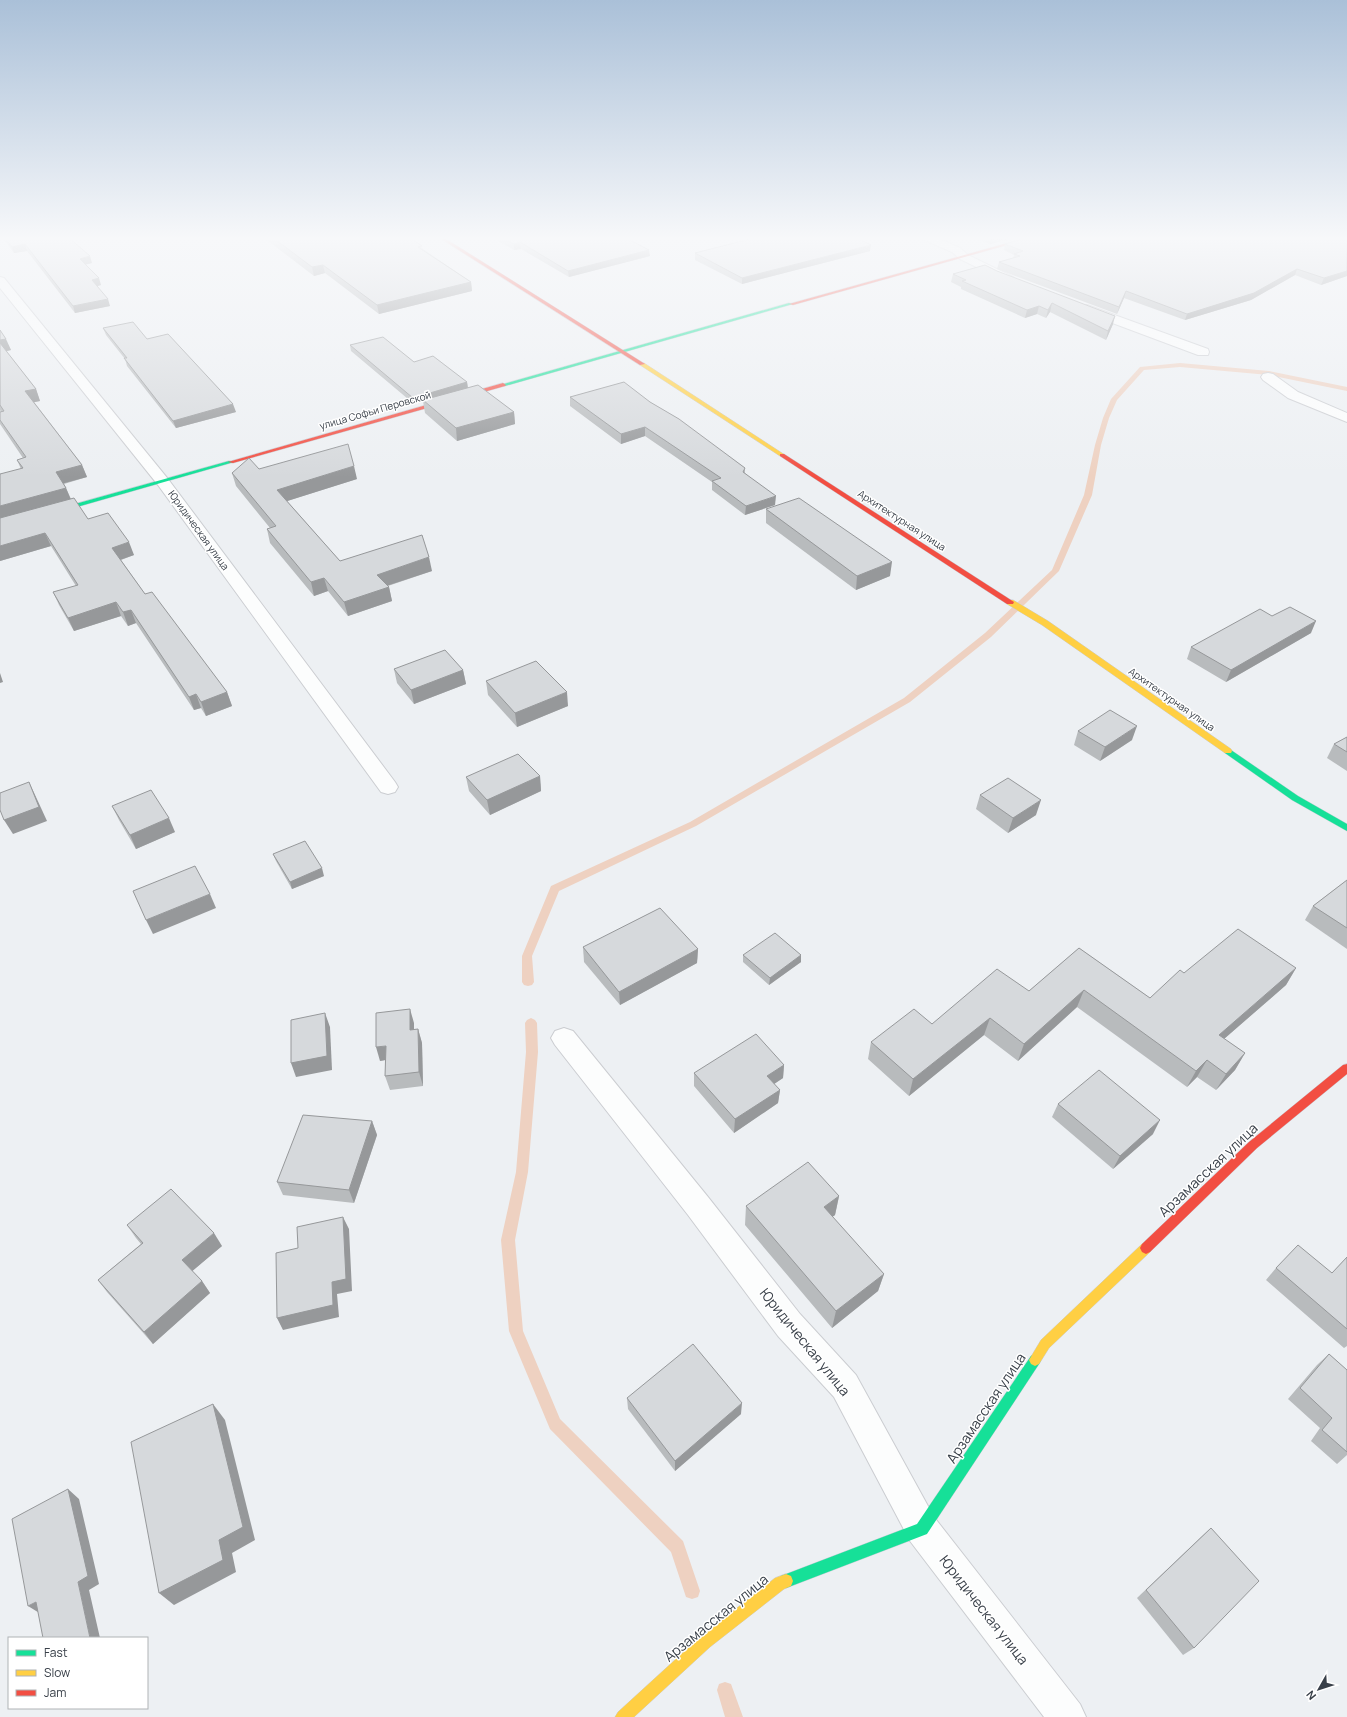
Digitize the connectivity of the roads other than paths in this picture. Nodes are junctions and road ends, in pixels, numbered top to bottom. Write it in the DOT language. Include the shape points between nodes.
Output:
graph roads {
  1 [pos="30,317"];
  2 [pos="568,317"];
  3 [pos="745,317"];
  4 [pos="1109,317"];
  5 [pos="622,351"];
  6 [pos="1203,352"];
  7 [pos="1268,377"];
  8 [pos="1347,418"];
  9 [pos="163,482"];
  10 [pos="0,528"];
  11 [pos="388,787"];
  12 [pos="1347,828"];
  13 [pos="564,1038"];
  14 [pos="1347,1068"];
  15 [pos="922,1529"];
  16 [pos="622,1717"];
  17 [pos="1067,1717"];
  1 -- 9 [label="street, Юридическая улица"];
  2 -- 5 [label="street, Архитектурная улица"];
  3 -- 5 [label="street, улица Софьи Перовской"];
  4 -- 6 [label="street"];
  5 -- 9 [label="street, улица Софьи Перовской"];
  5 -- 12 [label="street, Архитектурная улица" via="965,574 1045,623 1295,798"];
  7 -- 8 [label="street" via="1293,395"];
  9 -- 10 [label="street, улица Софьи Перовской"];
  9 -- 11 [label="street, Юридическая улица"];
  13 -- 15 [label="street, Юридическая улица" via="789,1325 845,1386"];
  14 -- 15 [label="street, Арзамасская улица" via="1253,1144 1045,1344"];
  15 -- 16 [label="street, Арзамасская улица" via="780,1583 705,1642"];
  15 -- 17 [label="street, Юридическая улица"];
}
